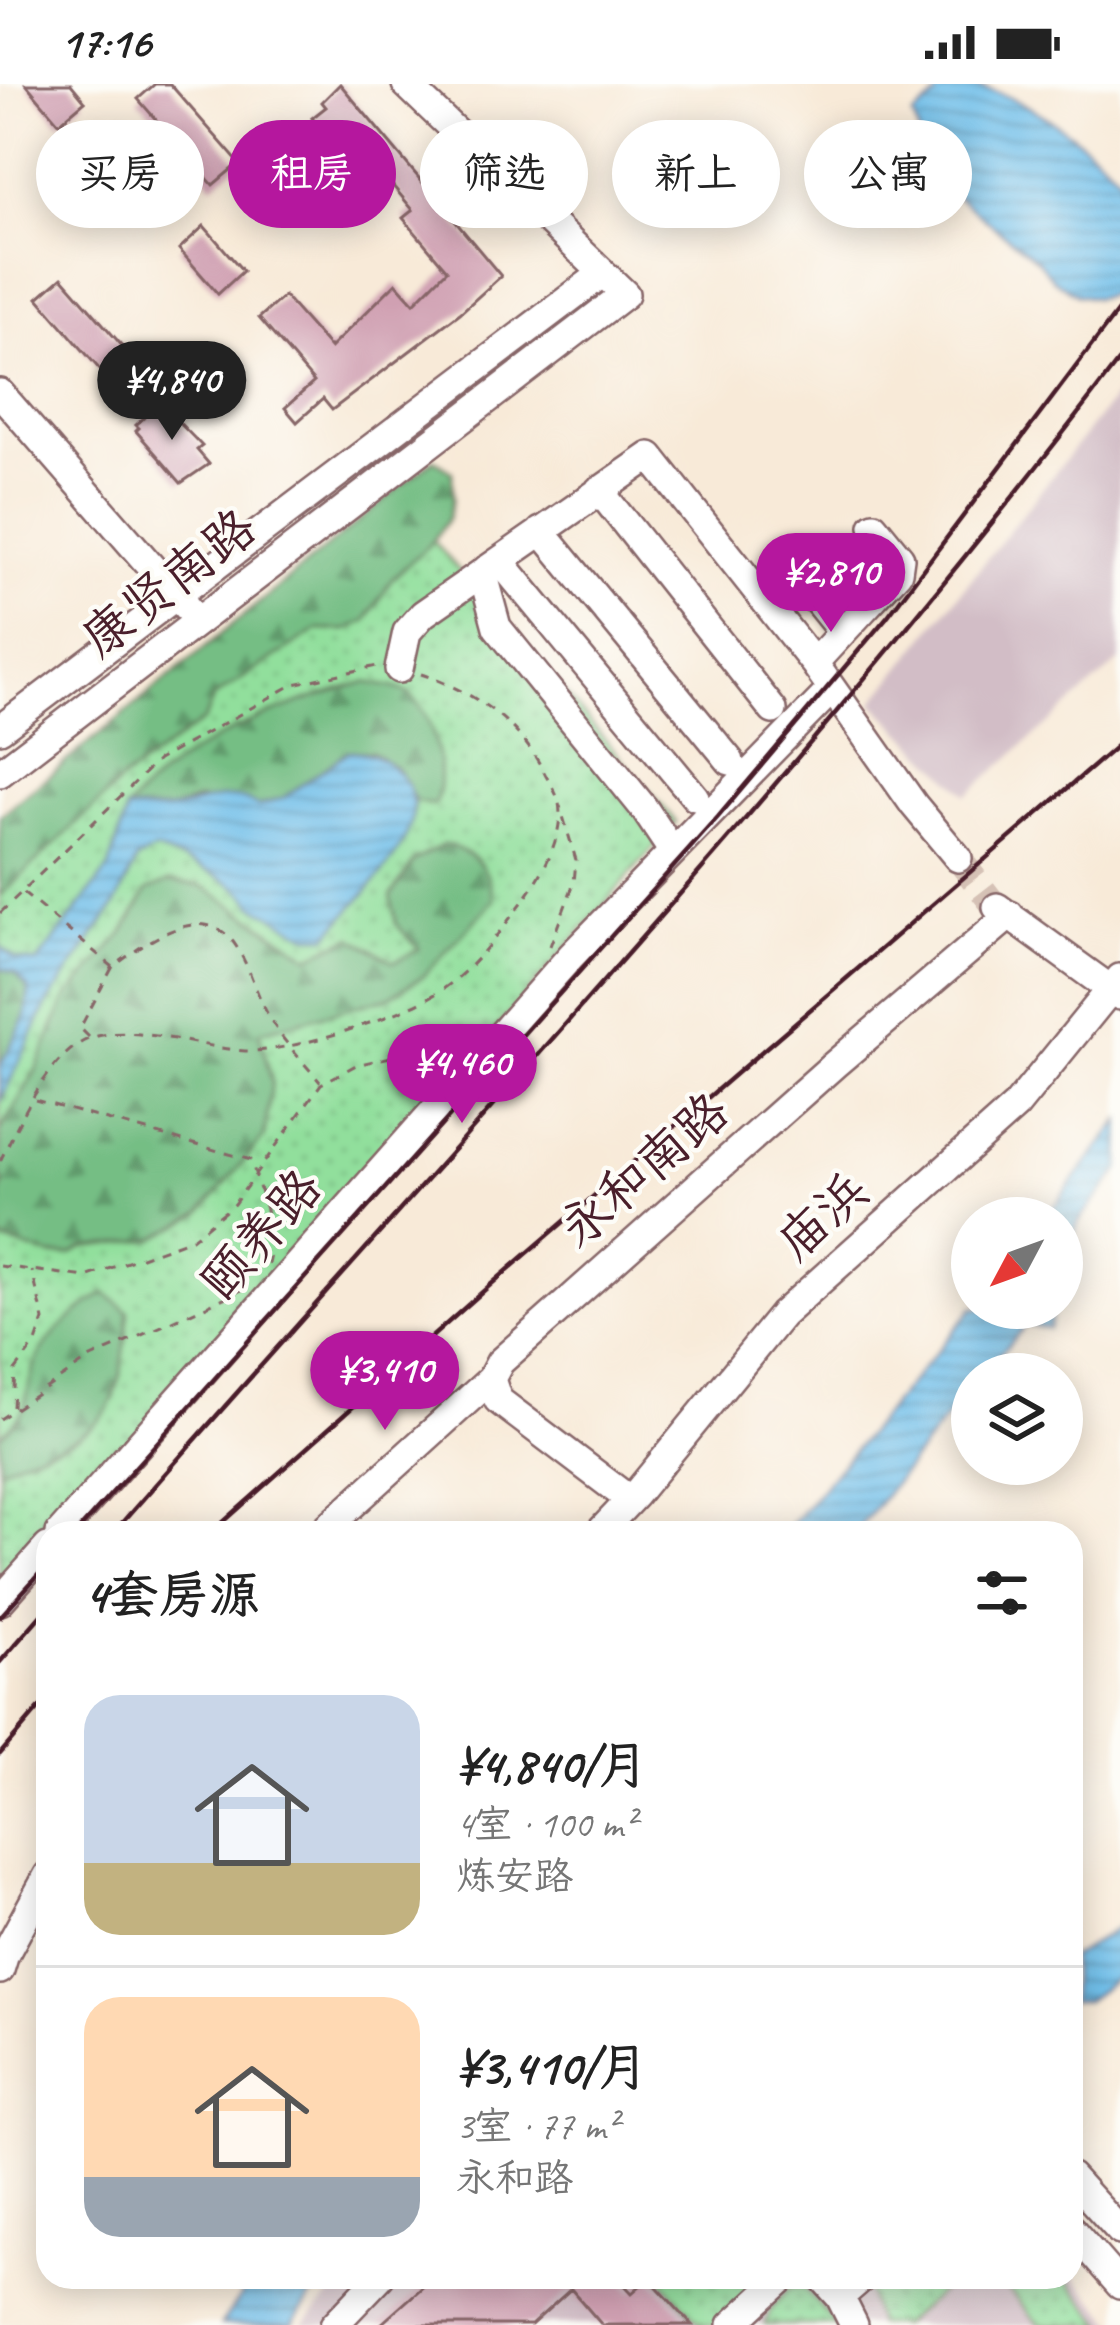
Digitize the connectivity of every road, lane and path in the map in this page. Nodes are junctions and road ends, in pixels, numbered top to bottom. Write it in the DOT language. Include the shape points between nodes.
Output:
graph roads {
  1 [pos="406,84"];
  2 [pos="603,273"];
  3 [pos="0,393"];
  4 [pos="599,490"];
  5 [pos="874,526"];
  6 [pos="542,531"];
  7 [pos="494,565"];
  8 [pos="176,595"];
  9 [pos="817,601"];
  10 [pos="198,620"];
  11 [pos="842,632"];
  12 [pos="814,663"];
  13 [pos="399,669"];
  14 [pos="832,688"];
  15 [pos="773,710"];
  16 [pos="0,729"];
  17 [pos="730,761"];
  18 [pos="0,772"];
  19 [pos="695,797"];
  20 [pos="559,801"];
  21 [pos="671,849"];
  22 [pos="958,858"];
  23 [pos="23,893"];
  24 [pos="0,913"];
  25 [pos="546,956"];
  26 [pos="113,968"];
  27 [pos="1117,988"];
  28 [pos="90,1038"];
  29 [pos="284,1045"];
  30 [pos="447,1070"];
  31 [pos="321,1084"];
  32 [pos="32,1099"];
  33 [pos="0,1161"];
  34 [pos="256,1176"];
  35 [pos="0,1266"];
  36 [pos="32,1270"];
  37 [pos="266,1272"];
  38 [pos="248,1288"];
  39 [pos="491,1379"];
  40 [pos="13,1409"];
  41 [pos="0,1419"];
  42 [pos="630,1500"];
  43 [pos="71,1521"];
  44 [pos="334,1521"];
  45 [pos="610,1521"];
  46 [pos="36,1560"];
  47 [pos="0,1601"];
  48 [pos="36,1897"];
  49 [pos="0,1970"];
  50 [pos="1083,2190"];
  51 [pos="1120,2231"];
  52 [pos="1083,2243"];
  53 [pos="1120,2285"];
  54 [pos="368,2289"];
  55 [pos="771,2289"];
  56 [pos="832,2289"];
  57 [pos="334,2325"];
  58 [pos="732,2325"];
  59 [pos="854,2325"];
  1 -- 2 [label="street"];
  2 -- 8 [label="street, 康贤南路"];
  2 -- 10 [label="street, 康贤南路" via="625,294"];
  3 -- 8 [label="street"];
  4 -- 6 [label="street"];
  4 -- 12 [label="street" via="650,455"];
  4 -- 15 [label="street"];
  5 -- 11 [label="street" via="900,558 898,572"];
  6 -- 7 [label="street"];
  6 -- 17 [label="street"];
  7 -- 13 [label="street" via="407,632"];
  7 -- 19 [label="street"];
  7 -- 21 [label="street" via="485,583 497,627"];
  8 -- 10 [label="street"];
  8 -- 16 [label="street, 康贤南路"];
  9 -- 11 [label="street"];
  10 -- 18 [label="street, 康贤南路"];
  11 -- 12 [label="street"];
  12 -- 14 [label="street"];
  13 -- 20 [label="path" via="477,698 521,733"];
  13 -- 23 [label="path" via="382,665 294,684 158,760"];
  14 -- 21 [label="street, 颐养路"];
  14 -- 22 [label="street"];
  20 -- 25 [label="path" via="576,860"];
  20 -- 29 [label="path" via="559,827 536,884 480,957 436,993"];
  21 -- 43 [label="street, 颐养路"];
  23 -- 24 [label="path"];
  23 -- 26 [label="path"];
  26 -- 28 [label="path" via="80,1028"];
  26 -- 29 [label="path" via="178,926 210,926 232,940"];
  27 -- 39 [label="street, 永和南路" via="1002,910 574,1293"];
  27 -- 42 [label="street, 庙浜" via="1016,1106 782,1315"];
  28 -- 29 [label="path" via="123,1034 250,1051"];
  28 -- 32 [label="path"];
  29 -- 31 [label="path"];
  30 -- 31 [label="path" via="395,1056"];
  31 -- 34 [label="path"];
  32 -- 33 [label="path"];
  32 -- 34 [label="path" via="250,1160"];
  34 -- 36 [label="path" via="191,1239 86,1277"];
  34 -- 37 [label="path" via="274,1236"];
  35 -- 36 [label="path"];
  36 -- 40 [label="path" via="44,1319 15,1371"];
  38 -- 40 [label="path" via="91,1358"];
  39 -- 42 [label="street" via="498,1400"];
  39 -- 44 [label="street, 永和南路"];
  40 -- 41 [label="path"];
  42 -- 45 [label="street, 庙浜"];
  46 -- 47 [label="street"];
  48 -- 49 [label="street"];
  50 -- 51 [label="street"];
  52 -- 53 [label="street"];
  54 -- 57 [label="street"];
  55 -- 58 [label="street"];
  56 -- 59 [label="street"];
}
